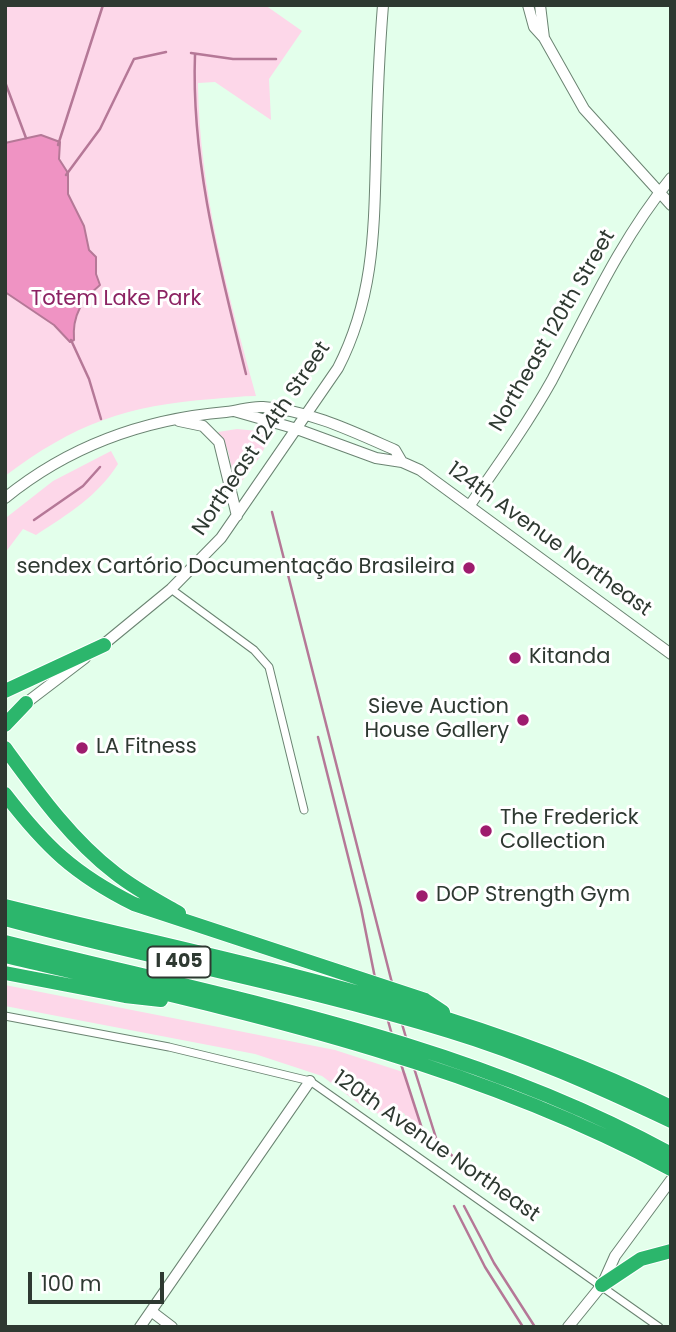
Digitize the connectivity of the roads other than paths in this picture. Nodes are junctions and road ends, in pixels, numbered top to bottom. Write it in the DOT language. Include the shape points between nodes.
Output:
graph roads {
  1 [pos="383,5"];
  2 [pos="528,5"];
  3 [pos="540,5"];
  4 [pos="544,38"];
  5 [pos="671,178"];
  6 [pos="660,192"];
  7 [pos="671,205"];
  8 [pos="234,411"];
  9 [pos="307,415"];
  10 [pos="173,419"];
  11 [pos="297,429"];
  12 [pos="402,462"];
  13 [pos="5,498"];
  14 [pos="470,505"];
  15 [pos="237,516"];
  16 [pos="171,589"];
  17 [pos="104,645"];
  18 [pos="671,654"];
  19 [pos="5,691"];
  20 [pos="26,703"];
  21 [pos="5,717"];
  22 [pos="5,725"];
  23 [pos="5,747"];
  24 [pos="5,794"];
  25 [pos="304,810"];
  26 [pos="5,906"];
  27 [pos="5,919"];
  28 [pos="204,928"];
  29 [pos="5,942"];
  30 [pos="5,956"];
  31 [pos="6,972"];
  32 [pos="351,998"];
  33 [pos="221,1006"];
  34 [pos="427,1012"];
  35 [pos="5,1016"];
  36 [pos="449,1065"];
  37 [pos="310,1081"];
  38 [pos="671,1107"];
  39 [pos="671,1121"];
  40 [pos="661,1154"];
  41 [pos="671,1169"];
  42 [pos="671,1180"];
  43 [pos="671,1251"];
  44 [pos="602,1285"];
  45 [pos="150,1311"];
  46 [pos="569,1325"];
  47 [pos="140,1327"];
  48 [pos="172,1327"];
  49 [pos="659,1327"];
  1 -- 9 [label="main road, Northeast 124th Street" via="373,257 351,341"];
  2 -- 4 [label="main road" via="534,27"];
  3 -- 4 [label="main road"];
  4 -- 6 [label="main road" via="584,109"];
  5 -- 6 [label="main road, Northeast 120th Street"];
  6 -- 7 [label="main road"];
  6 -- 14 [label="main road, Northeast 120th Street" via="604,278 540,401"];
  8 -- 9 [label="main road, 124th Avenue Northeast" via="264,407"];
  8 -- 10 [label="main road"];
  8 -- 11 [label="main road, 124th Avenue Northeast"];
  9 -- 11 [label="main road, Northeast 124th Street"];
  9 -- 12 [label="main road, 124th Avenue Northeast" via="395,450"];
  10 -- 13 [label="main road" via="85,447"];
  10 -- 15 [label="main road" via="203,426 219,442"];
  11 -- 12 [label="main road, 124th Avenue Northeast" via="376,458"];
  11 -- 15 [label="main road, Northeast 124th Street"];
  12 -- 14 [label="main road, 124th Avenue Northeast"];
  14 -- 18 [label="main road, 124th Avenue Northeast"];
  15 -- 16 [label="main road, Northeast 124th Street"];
  16 -- 17 [label="main road, Northeast 124th Street"];
  16 -- 25 [label="street" via="254,650 269,667"];
  17 -- 19 [label="highway"];
  17 -- 20 [label="main road, Northeast 124th Street"];
  20 -- 21 [label="main road, Northeast 124th Street"];
  20 -- 22 [label="highway"];
  23 -- 28 [label="highway" via="61,822 91,853 117,875"];
  24 -- 28 [label="highway" via="50,847 95,884 134,904"];
  26 -- 32 [label="highway, I 405"];
  27 -- 32 [label="highway, I 405"];
  28 -- 34 [label="highway" via="345,974"];
  29 -- 36 [label="highway, I 405" via="351,1026"];
  30 -- 33 [label="highway, I 405"];
  31 -- 33 [label="highway" via="125,996"];
  32 -- 34 [label="highway, I 405"];
  33 -- 36 [label="highway, I 405"];
  34 -- 38 [label="highway" via="592,1071"];
  34 -- 39 [label="highway, I 405"];
  35 -- 37 [label="street, 120th Avenue Northeast" via="170,1046"];
  36 -- 40 [label="highway, I 405"];
  37 -- 44 [label="street, 120th Avenue Northeast"];
  37 -- 45 [label="main road"];
  40 -- 41 [label="highway, I 405"];
  42 -- 44 [label="main road" via="615,1256"];
  43 -- 44 [label="highway" via="640,1259"];
  44 -- 46 [label="main road"];
  44 -- 49 [label="street, 120th Avenue Northeast"];
  45 -- 47 [label="main road"];
  45 -- 48 [label="main road"];
}
